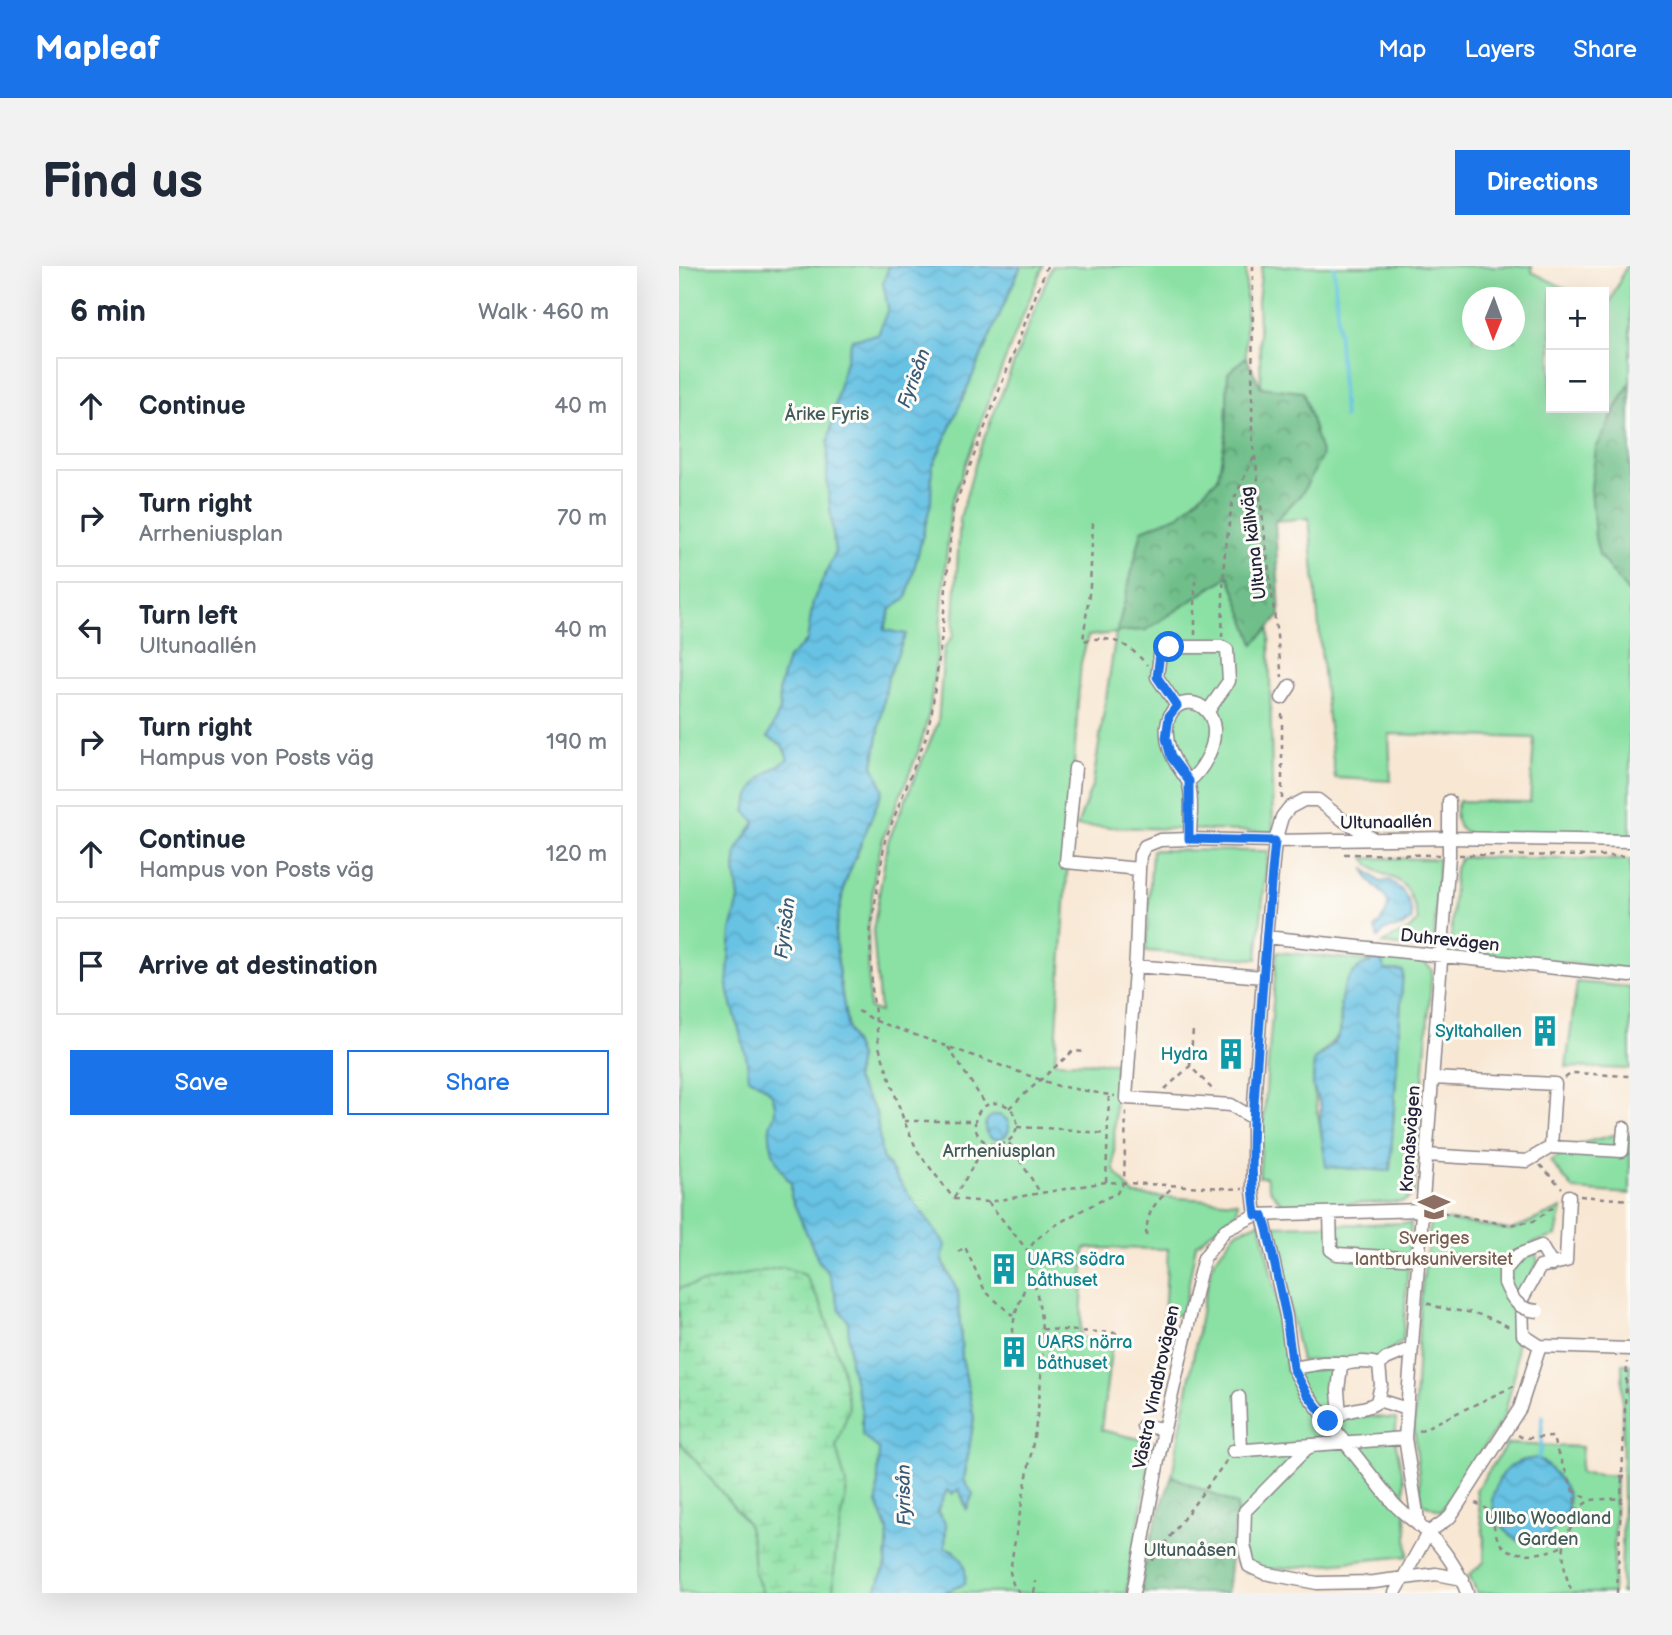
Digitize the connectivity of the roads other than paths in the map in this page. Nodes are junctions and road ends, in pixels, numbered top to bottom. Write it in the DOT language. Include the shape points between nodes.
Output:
graph roads {
  1 [pos="1290,686"];
  2 [pos="1282,698"];
  3 [pos="1177,706"];
  4 [pos="1207,710"];
  5 [pos="1075,768"];
  6 [pos="1189,781"];
  7 [pos="1449,801"];
  8 [pos="1448,838"];
  9 [pos="1189,839"];
  10 [pos="1376,840"];
  11 [pos="1275,841"];
  12 [pos="1630,841"];
  13 [pos="1139,869"];
  14 [pos="1266,937"];
  15 [pos="1441,956"];
  16 [pos="1135,966"];
  17 [pos="1630,976"];
  18 [pos="1263,977"];
  19 [pos="1432,1078"];
  20 [pos="1253,1118"];
  21 [pos="1624,1128"];
  22 [pos="1551,1147"];
  23 [pos="1426,1155"];
  24 [pos="1569,1196"];
  25 [pos="1422,1210"];
  26 [pos="1330,1213"];
  27 [pos="1259,1215"];
  28 [pos="1419,1259"];
  29 [pos="1552,1265"];
  30 [pos="1538,1311"];
  31 [pos="1540,1346"];
  32 [pos="1412,1348"];
  33 [pos="1629,1349"];
  34 [pos="1345,1363"];
  35 [pos="1379,1365"];
  36 [pos="1293,1368"];
  37 [pos="1239,1397"];
  38 [pos="1378,1400"];
  39 [pos="1407,1409"];
  40 [pos="1336,1420"];
  41 [pos="1143,1426"];
  42 [pos="1164,1429"];
  43 [pos="1405,1438"];
  44 [pos="1345,1442"];
  45 [pos="1313,1445"];
  46 [pos="1424,1530"];
  47 [pos="1402,1579"];
  48 [pos="1463,1579"];
  49 [pos="1133,1590"];
  50 [pos="1395,1593"];
  51 [pos="1467,1593"];
  1 -- 2 [label="street"];
  3 -- 4 [label="street" via="1190,702"];
  3 -- 4 [label="street" via="1157,677 1160,654 1169,647 1222,647 1227,650 1229,681"];
  3 -- 6 [label="street" via="1169,716 1166,738 1171,757"];
  4 -- 6 [label="street" via="1214,734 1210,751"];
  5 -- 13 [label="street" via="1066,862"];
  6 -- 9 [label="street"];
  7 -- 8 [label="street, Kronåsvägen"];
  8 -- 10 [label="street, Ultunaallén"];
  8 -- 12 [label="street, Ultunaallén"];
  8 -- 15 [label="street, Kronåsvägen"];
  9 -- 11 [label="street, Ultunaallén"];
  9 -- 13 [label="street, Ultunaallén" via="1160,840 1145,846"];
  10 -- 11 [label="street, Ultunaallén"];
  10 -- 11 [label="street" via="1318,800 1304,800 1282,817"];
  11 -- 14 [label="street"];
  13 -- 16 [label="street"];
  14 -- 15 [label="street, Duhrevägen"];
  14 -- 18 [label="street"];
  15 -- 17 [label="street, Duhrevägen"];
  15 -- 19 [label="street, Kronåsvägen"];
  16 -- 18 [label="street"];
  16 -- 20 [label="street" via="1126,1098 1231,1105"];
  18 -- 20 [label="street"];
  19 -- 22 [label="street" via="1555,1084"];
  19 -- 23 [label="street, Kronåsvägen"];
  20 -- 27 [label="street" via="1253,1191"];
  21 -- 22 [label="street" via="1622,1151"];
  22 -- 23 [label="street" via="1527,1161"];
  23 -- 25 [label="street, Kronåsvägen"];
  24 -- 29 [label="street" via="1566,1261"];
  25 -- 26 [label="street"];
  25 -- 28 [label="street, Kronåsvägen"];
  26 -- 27 [label="street"];
  26 -- 28 [label="street" via="1331,1250 1336,1254"];
  27 -- 36 [label="street" via="1286,1316"];
  27 -- 42 [label="street, Västra Vindbrovägen" via="1225,1230 1204,1258"];
  28 -- 32 [label="street, Kronåsvägen"];
  29 -- 30 [label="street, bridge" via="1541,1246 1518,1255 1505,1270 1512,1300 1526,1310"];
  29 -- 31 [label="street" via="1541,1267 1522,1299 1523,1335"];
  31 -- 33 [label="street"];
  31 -- 46 [label="street" via="1520,1408 1450,1517"];
  32 -- 35 [label="street"];
  32 -- 39 [label="street, Kronåsvägen"];
  34 -- 35 [label="street"];
  34 -- 36 [label="street"];
  34 -- 40 [label="street" via="1338,1381"];
  35 -- 38 [label="street"];
  36 -- 40 [label="street" via="1307,1394"];
  37 -- 45 [label="street" via="1237,1451"];
  38 -- 39 [label="street"];
  38 -- 40 [label="street"];
  39 -- 43 [label="street, Kronåsvägen"];
  40 -- 44 [label="street"];
  41 -- 42 [label="street"];
  42 -- 49 [label="street, Västra Vindbrovägen"];
  43 -- 44 [label="street"];
  43 -- 46 [label="street, Kronåsvägen"];
  44 -- 45 [label="street"];
  44 -- 46 [label="street" via="1393,1503"];
  45 -- 47 [label="street" via="1245,1511 1249,1566 1317,1583"];
  46 -- 47 [label="street"];
  46 -- 48 [label="street, Kronåsvägen"];
  47 -- 48 [label="street" via="1436,1574"];
  47 -- 50 [label="street"];
  48 -- 51 [label="street, Kronåsvägen"];
}
